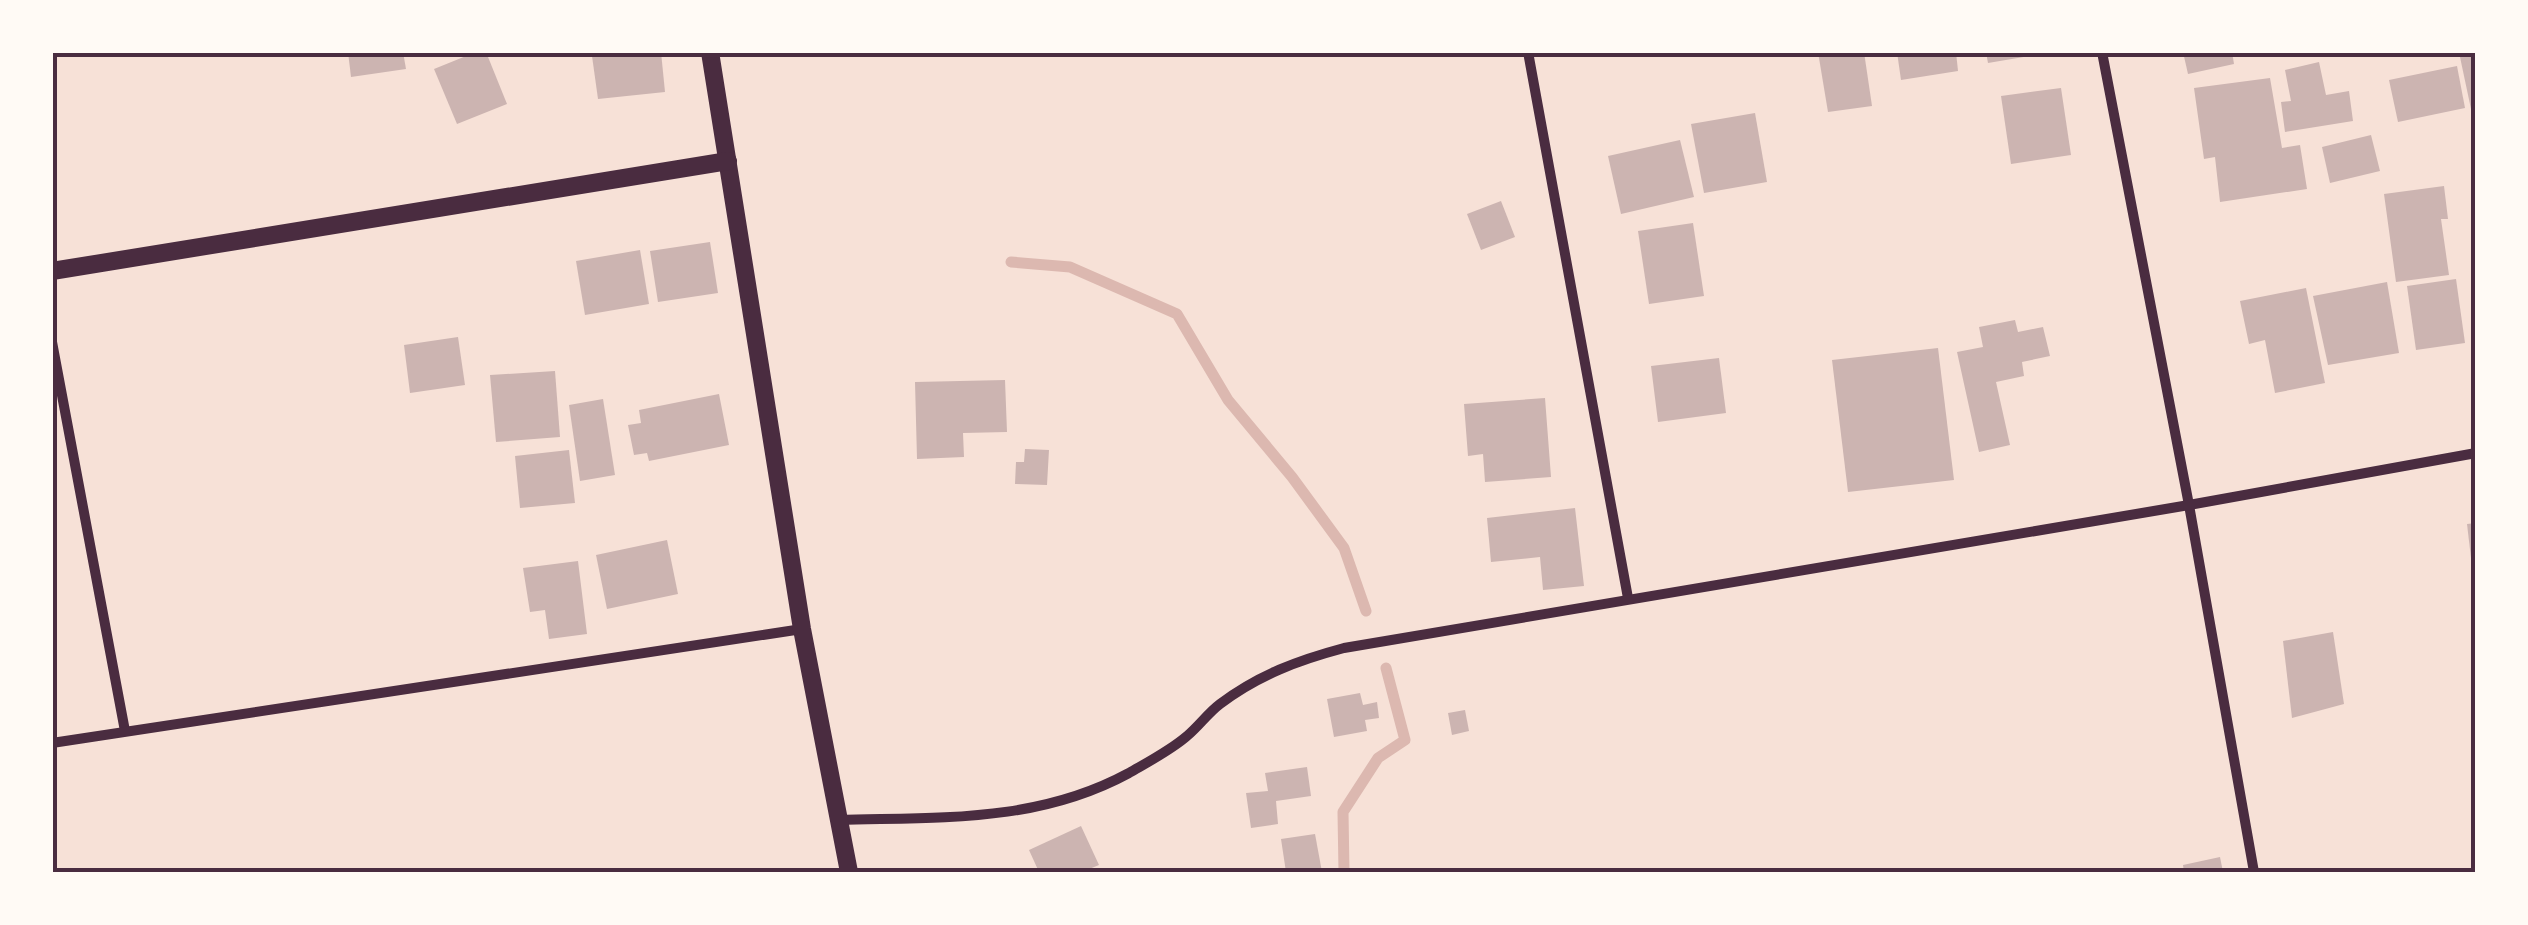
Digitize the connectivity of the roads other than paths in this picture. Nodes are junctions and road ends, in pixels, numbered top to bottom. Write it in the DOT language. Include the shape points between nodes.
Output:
graph roads {
  1 [pos="710,52"];
  2 [pos="1528,52"];
  3 [pos="2102,52"];
  4 [pos="728,160"];
  5 [pos="52,271"];
  6 [pos="52,342"];
  7 [pos="2476,453"];
  8 [pos="2189,506"];
  9 [pos="1628,598"];
  10 [pos="802,629"];
  11 [pos="125,731"];
  12 [pos="52,744"];
  13 [pos="839,820"];
  14 [pos="849,872"];
  15 [pos="2254,872"];
  1 -- 4 [label="street"];
  2 -- 9 [label="street"];
  3 -- 8 [label="street"];
  4 -- 5 [label="street"];
  4 -- 10 [label="street"];
  6 -- 11 [label="street"];
  7 -- 8 [label="street"];
  8 -- 9 [label="street"];
  8 -- 15 [label="street"];
  9 -- 13 [label="street" via="1299,660 1256,679 1185,738 1128,774 1067,800 1002,815"];
  10 -- 11 [label="street"];
  10 -- 13 [label="street"];
  11 -- 12 [label="street"];
  13 -- 14 [label="street"];
}
